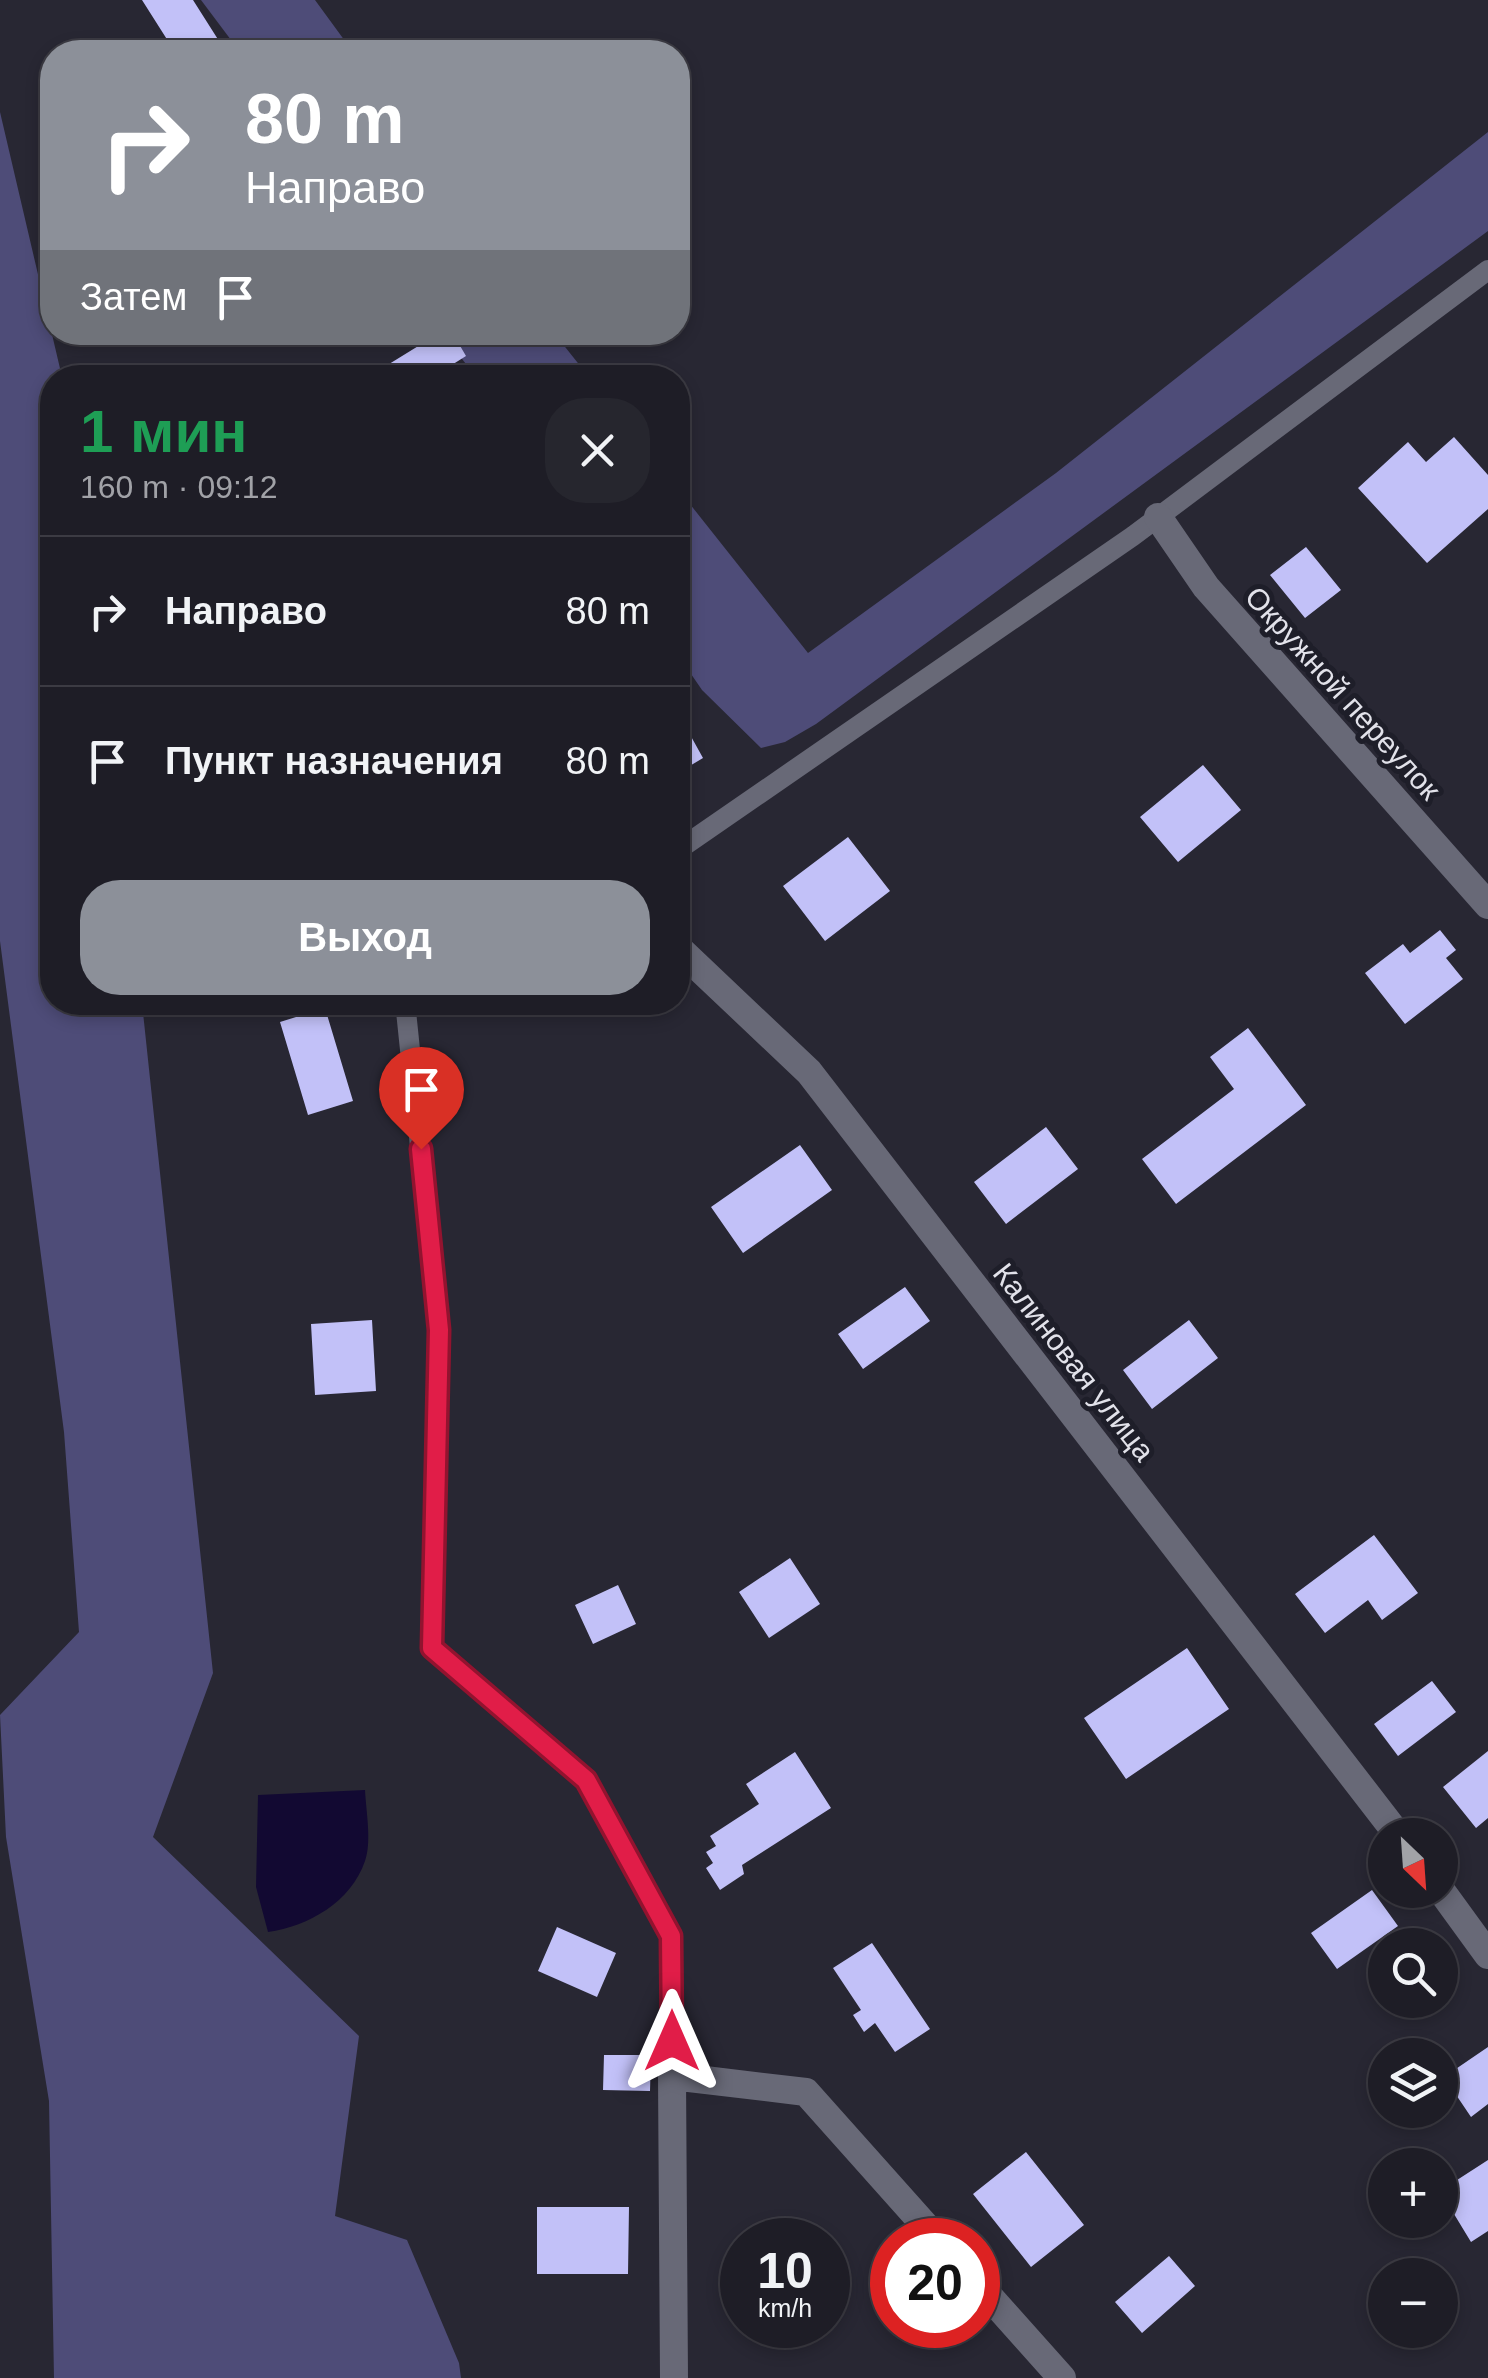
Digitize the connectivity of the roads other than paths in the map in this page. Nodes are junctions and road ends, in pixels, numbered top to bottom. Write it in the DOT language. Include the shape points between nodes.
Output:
graph roads {
  1 [pos="1488,270"];
  2 [pos="1158,517"];
  3 [pos="690,842"];
  4 [pos="1488,905"];
  5 [pos="690,959"];
  6 [pos="406,1015"];
  7 [pos="1385,1818"];
  8 [pos="1454,1908"];
  9 [pos="1488,1955"];
  10 [pos="672,2076"];
  11 [pos="918,2218"];
  12 [pos="1000,2309"];
  13 [pos="674,2378"];
  14 [pos="1062,2378"];
  1 -- 2 [label="lane"];
  2 -- 3 [label="lane"];
  2 -- 4 [label="street, Окружной переулок" via="1206,587"];
  5 -- 7 [label="street, Калиновая улица" via="808,1072"];
  6 -- 10 [label="lane" via="439,1330 432,1648 586,1780 671,1936"];
  8 -- 9 [label="street"];
  10 -- 11 [label="street" via="806,2092"];
  10 -- 13 [label="street"];
  12 -- 14 [label="street"];
}
